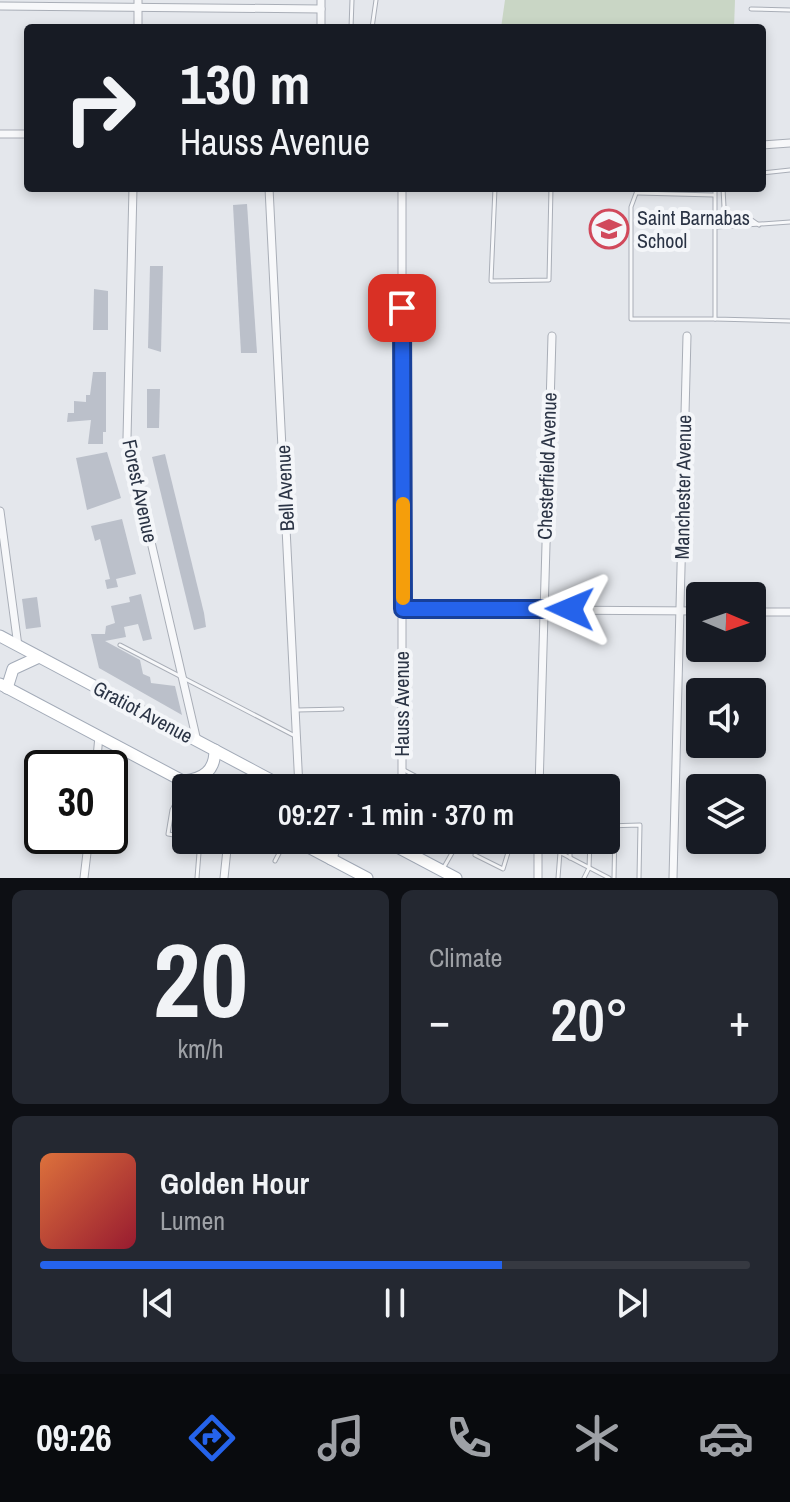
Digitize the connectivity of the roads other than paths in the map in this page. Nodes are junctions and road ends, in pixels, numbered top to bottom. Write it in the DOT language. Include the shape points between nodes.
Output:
graph roads {
  1 [pos="352,0"];
  2 [pos="376,0"];
  3 [pos="138,4"];
  4 [pos="321,5"];
  5 [pos="0,6"];
  6 [pos="751,9"];
  7 [pos="790,10"];
  8 [pos="351,24"];
  9 [pos="373,24"];
  10 [pos="0,134"];
  11 [pos="24,134"];
  12 [pos="790,143"];
  13 [pos="766,145"];
  14 [pos="790,170"];
  15 [pos="766,173"];
  16 [pos="133,192"];
  17 [pos="269,192"];
  18 [pos="402,192"];
  19 [pos="495,192"];
  20 [pos="551,192"];
  21 [pos="638,192"];
  22 [pos="657,192"];
  23 [pos="723,192"];
  24 [pos="715,195"];
  25 [pos="790,222"];
  26 [pos="760,226"];
  27 [pos="716,227"];
  28 [pos="715,319"];
  29 [pos="790,321"];
  30 [pos="552,336"];
  31 [pos="687,336"];
  32 [pos="0,511"];
  33 [pos="4,563"];
  34 [pos="403,609"];
  35 [pos="543,609"];
  36 [pos="680,611"];
  37 [pos="686,611"];
  38 [pos="766,612"];
  39 [pos="790,612"];
  40 [pos="0,636"];
  41 [pos="120,645"];
  42 [pos="18,646"];
  43 [pos="39,657"];
  44 [pos="184,678"];
  45 [pos="4,686"];
  46 [pos="342,709"];
  47 [pos="297,710"];
  48 [pos="99,736"];
  49 [pos="298,738"];
  50 [pos="197,741"];
  51 [pos="98,750"];
  52 [pos="215,750"];
  53 [pos="402,769"];
  54 [pos="205,774"];
  55 [pos="260,774"];
  56 [pos="299,774"];
  57 [pos="402,774"];
  58 [pos="411,774"];
  59 [pos="539,774"];
  60 [pos="172,775"];
  61 [pos="172,810"];
  62 [pos="620,826"];
  63 [pos="172,835"];
  64 [pos="87,854"];
  65 [pos="199,854"];
  66 [pos="227,854"];
  67 [pos="279,854"];
  68 [pos="322,854"];
  69 [pos="332,854"];
  70 [pos="417,854"];
  71 [pos="451,854"];
  72 [pos="508,854"];
  73 [pos="537,854"];
  74 [pos="560,854"];
  75 [pos="563,854"];
  76 [pos="570,854"];
  77 [pos="590,854"];
  78 [pos="613,854"];
  79 [pos="475,855"];
  80 [pos="570,858"];
  81 [pos="331,859"];
  82 [pos="275,861"];
  83 [pos="589,868"];
  84 [pos="503,869"];
  85 [pos="442,871"];
  86 [pos="84,878"];
  87 [pos="197,878"];
  88 [pos="224,878"];
  89 [pos="367,878"];
  90 [pos="456,878"];
  91 [pos="507,878"];
  92 [pos="538,878"];
  93 [pos="558,878"];
  94 [pos="584,878"];
  95 [pos="612,878"];
  96 [pos="639,878"];
  97 [pos="673,878"];
  1 -- 8 [label="lane"];
  2 -- 9 [label="lane"];
  3 -- 4 [label="street"];
  3 -- 5 [label="street"];
  6 -- 7 [label="lane"];
  10 -- 11 [label="street"];
  12 -- 13 [label="street"];
  14 -- 15 [label="lane"];
  16 -- 44 [label="street, Forest Avenue" via="127,438"];
  17 -- 47 [label="street, Bell Avenue"];
  18 -- 34 [label="street, Hauss Avenue"];
  19 -- 20 [label="lane" via="491,281 549,280"];
  21 -- 28 [label="lane" via="631,207 631,319"];
  22 -- 24 [label="lane"];
  23 -- 26 [label="lane" via="724,207 734,217"];
  24 -- 27 [label="lane"];
  25 -- 26 [label="lane"];
  26 -- 27 [label="lane"];
  27 -- 28 [label="lane"];
  28 -- 29 [label="lane"];
  30 -- 35 [label="street, Chesterfield Avenue"];
  31 -- 36 [label="street, Manchester Avenue"];
  32 -- 33 [label="street"];
  33 -- 42 [label="street"];
  34 -- 35 [label="street"];
  34 -- 53 [label="street, Hauss Avenue"];
  35 -- 36 [label="street"];
  35 -- 59 [label="street, Chesterfield Avenue"];
  36 -- 37 [label="street"];
  36 -- 97 [label="street, Manchester Avenue"];
  38 -- 39 [label="street"];
  40 -- 42 [label="main road, Gratiot Avenue"];
  41 -- 44 [label="lane"];
  42 -- 43 [label="main road, Gratiot Avenue"];
  43 -- 45 [label="main road" via="17,665"];
  43 -- 50 [label="main road, Gratiot Avenue"];
  44 -- 49 [label="lane"];
  44 -- 50 [label="street, Forest Avenue"];
  45 -- 48 [label="main road, Gratiot Avenue"];
  46 -- 47 [label="lane"];
  47 -- 49 [label="street, Bell Avenue"];
  48 -- 51 [label="street"];
  48 -- 60 [label="main road, Gratiot Avenue"];
  49 -- 56 [label="street, Bell Avenue"];
  50 -- 52 [label="main road, Gratiot Avenue"];
  52 -- 54 [label="main road"];
  52 -- 55 [label="main road, Gratiot Avenue"];
  53 -- 57 [label="street, Hauss Avenue"];
  53 -- 58 [label="lane"];
  61 -- 63 [label="lane"];
  62 -- 96 [label="lane" via="640,825"];
  64 -- 86 [label="street"];
  65 -- 87 [label="lane"];
  66 -- 88 [label="street"];
  67 -- 82 [label="lane"];
  68 -- 81 [label="main road"];
  69 -- 81 [label="main road"];
  70 -- 85 [label="main road"];
  71 -- 85 [label="lane"];
  72 -- 84 [label="lane"];
  73 -- 92 [label="street"];
  74 -- 93 [label="lane"];
  75 -- 80 [label="lane"];
  76 -- 80 [label="lane"];
  77 -- 83 [label="lane"];
  78 -- 95 [label="lane"];
  79 -- 84 [label="lane"];
  80 -- 83 [label="lane"];
  81 -- 89 [label="main road"];
  83 -- 94 [label="lane"];
  83 -- 95 [label="lane"];
  84 -- 91 [label="lane"];
  85 -- 90 [label="main road"];
}
